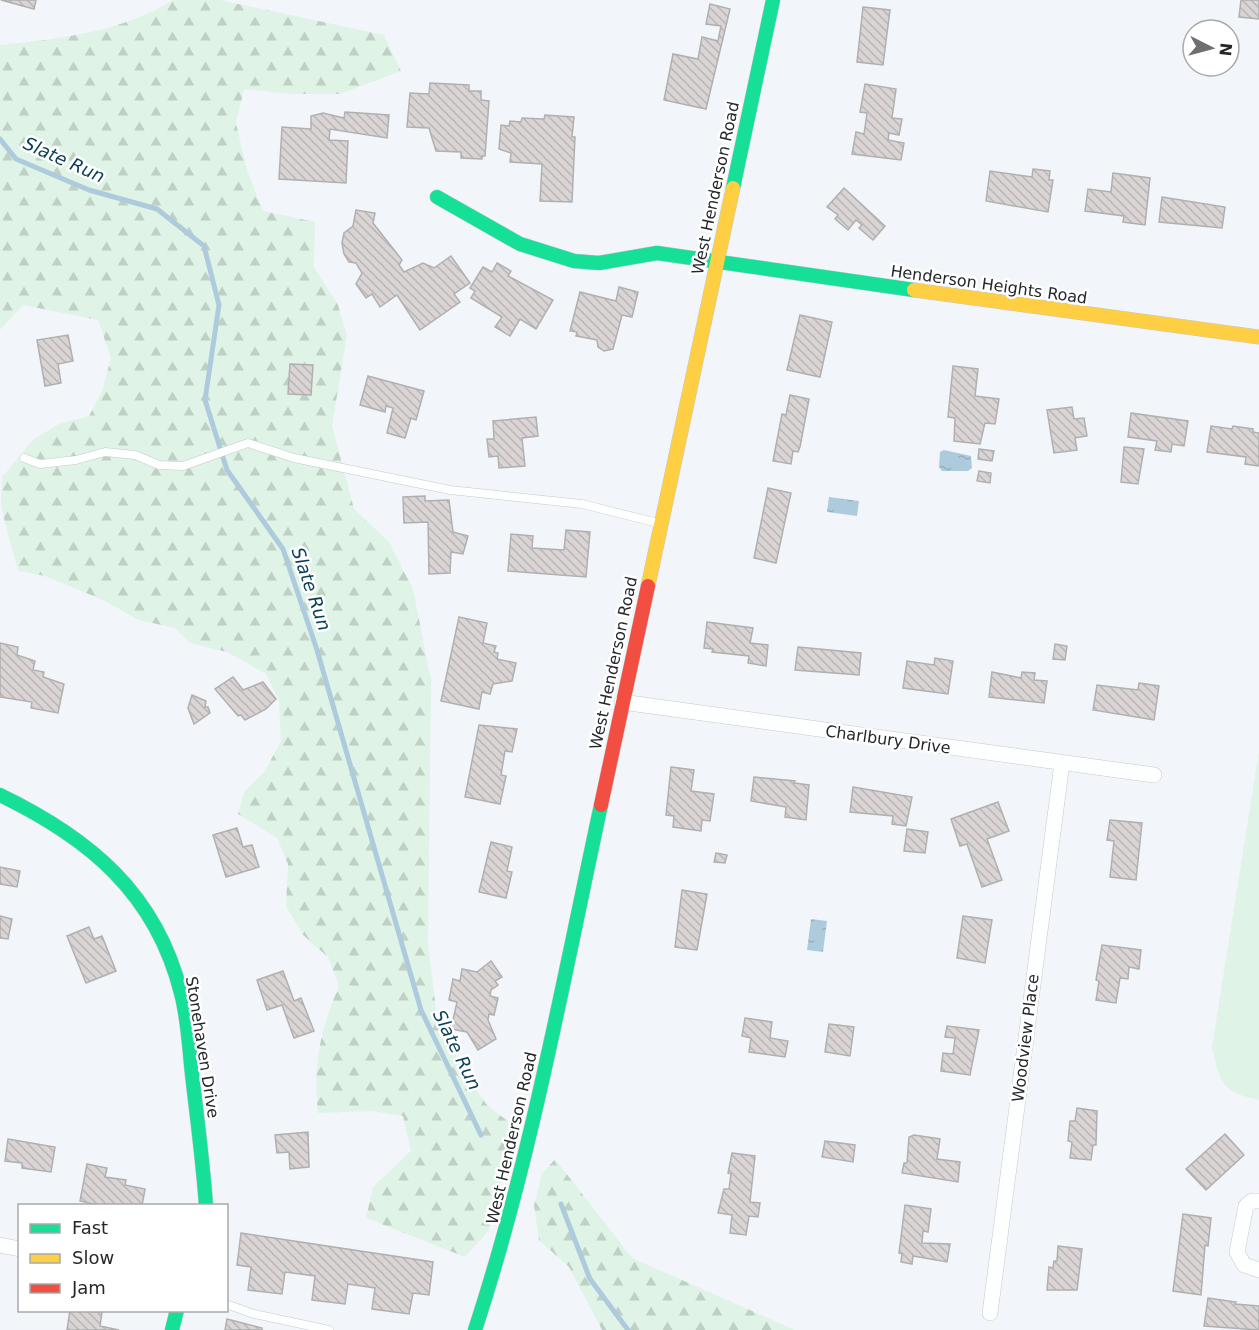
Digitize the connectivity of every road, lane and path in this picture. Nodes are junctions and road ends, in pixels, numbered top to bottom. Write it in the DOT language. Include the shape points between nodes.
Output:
graph roads {
  1 [pos="773,0"];
  2 [pos="437,197"];
  3 [pos="715,263"];
  4 [pos="1259,337"];
  5 [pos="24,458"];
  6 [pos="660,523"];
  7 [pos="622,702"];
  8 [pos="1062,763"];
  9 [pos="1154,775"];
  10 [pos="0,795"];
  11 [pos="1259,1201"];
  12 [pos="206,1204"];
  13 [pos="0,1245"];
  14 [pos="18,1249"];
  15 [pos="1259,1270"];
  16 [pos="228,1305"];
  17 [pos="174,1312"];
  18 [pos="990,1313"];
  19 [pos="308,1328"];
  20 [pos="172,1330"];
  21 [pos="329,1330"];
  22 [pos="475,1330"];
  1 -- 3 [label="main road, West Henderson Road"];
  2 -- 3 [label="main road, Henderson Heights Road" via="520,244 574,261 599,263 657,253"];
  3 -- 4 [label="main road, Henderson Heights Road"];
  3 -- 6 [label="main road, West Henderson Road"];
  5 -- 6 [label="lane" via="40,464 105,452 135,454 159,465 183,466 248,443 294,458 450,490 582,504"];
  6 -- 7 [label="main road, West Henderson Road"];
  7 -- 8 [label="street, Charlbury Drive"];
  7 -- 22 [label="main road, West Henderson Road" via="522,1172"];
  8 -- 9 [label="street, Charlbury Drive"];
  8 -- 18 [label="street, Woodview Place"];
  10 -- 12 [label="main road, Stonehaven Drive" via="82,840 142,902 155,923 182,992"];
  11 -- 15 [label="street" via="1246,1206 1237,1252 1244,1265"];
  13 -- 14 [label="street"];
  16 -- 19 [label="lane"];
  17 -- 20 [label="main road"];
  19 -- 21 [label="lane"];
}
